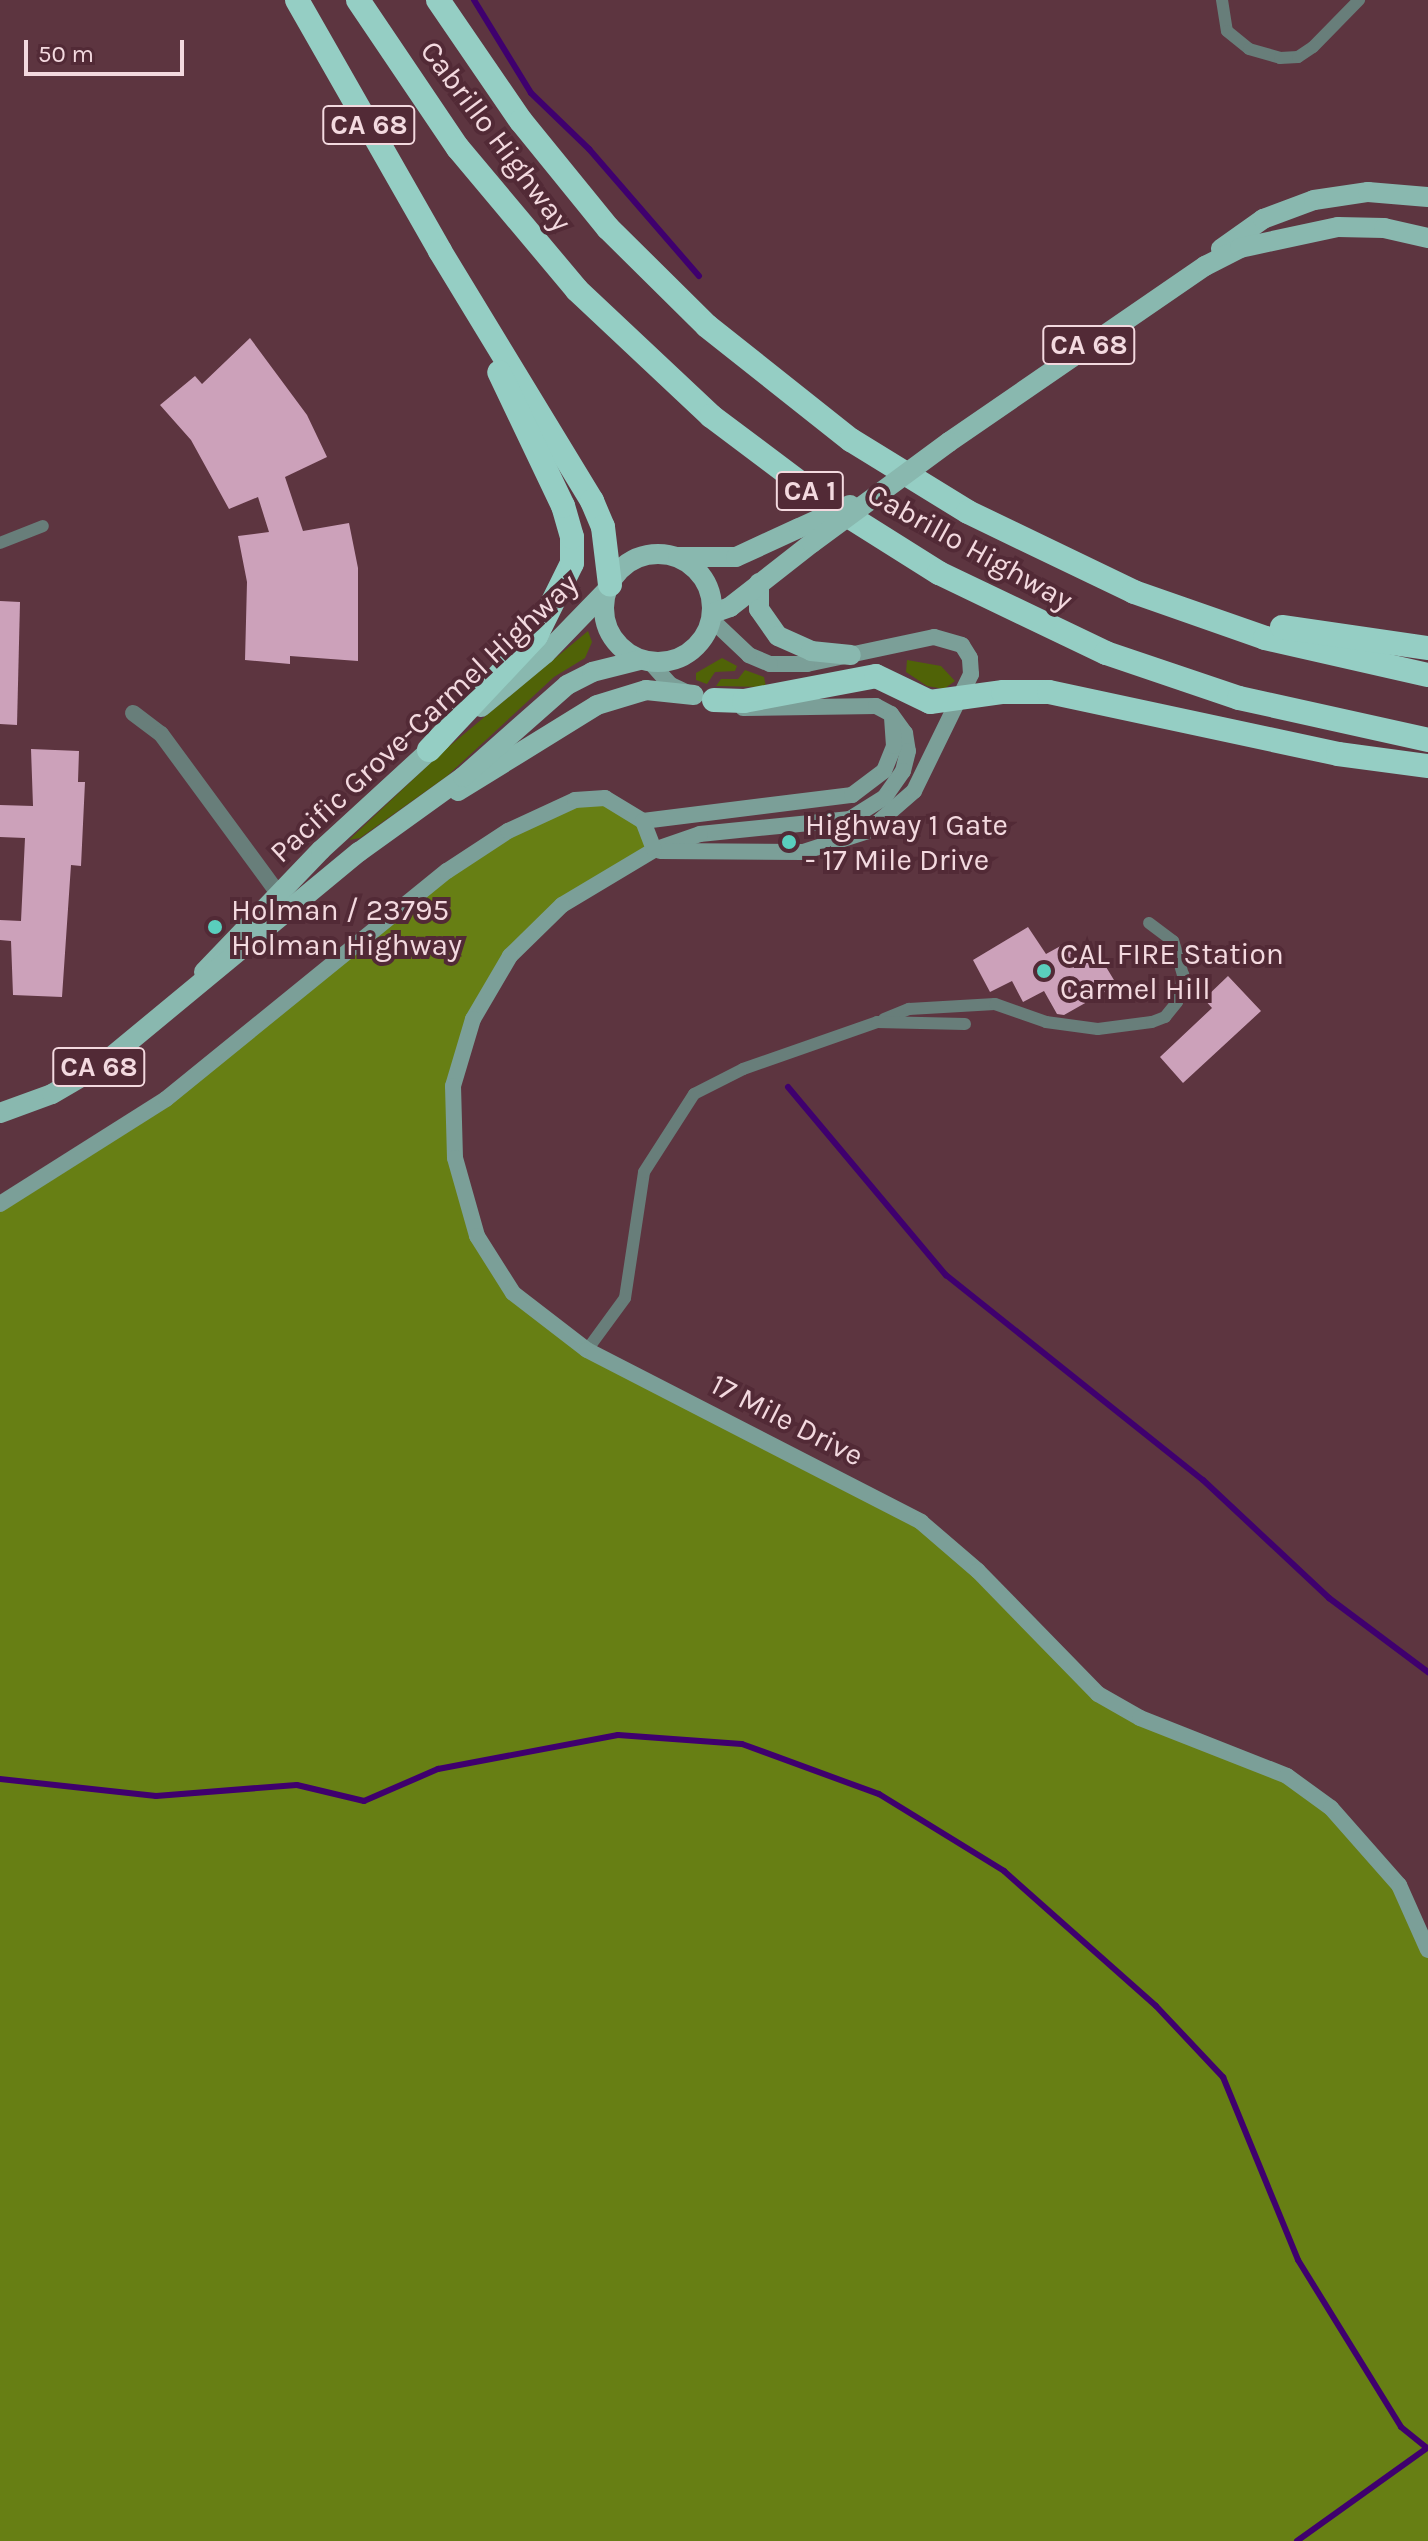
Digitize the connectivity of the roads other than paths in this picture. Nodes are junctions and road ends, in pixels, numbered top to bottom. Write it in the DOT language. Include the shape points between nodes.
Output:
graph roads {
  1 [pos="297,0"];
  2 [pos="358,0"];
  3 [pos="438,0"];
  4 [pos="1222,0"];
  5 [pos="1359,0"];
  6 [pos="1428,197"];
  7 [pos="1428,238"];
  8 [pos="440,251"];
  9 [pos="1205,266"];
  10 [pos="43,526"];
  11 [pos="806,536"];
  12 [pos="0,543"];
  13 [pos="672,556"];
  14 [pos="759,583"];
  15 [pos="609,587"];
  16 [pos="1177,608"];
  17 [pos="712,616"];
  18 [pos="1428,648"];
  19 [pos="851,655"];
  20 [pos="645,661"];
  21 [pos="1428,675"];
  22 [pos="704,698"];
  23 [pos="957,702"];
  24 [pos="133,713"];
  25 [pos="891,714"];
  26 [pos="1428,740"];
  27 [pos="429,750"];
  28 [pos="1428,766"];
  29 [pos="425,805"];
  30 [pos="643,821"];
  31 [pos="654,850"];
  32 [pos="278,893"];
  33 [pos="1149,923"];
  34 [pos="183,997"];
  35 [pos="877,1022"];
  36 [pos="965,1024"];
  37 [pos="0,1113"];
  38 [pos="0,1204"];
  39 [pos="587,1350"];
  40 [pos="1428,1950"];
  1 -- 8 [label="highway, CA 68"];
  2 -- 26 [label="highway, Cabrillo Highway / CA 1" via="458,148 577,290 711,416 823,500 939,573 1106,653 1239,698"];
  3 -- 16 [label="highway, Cabrillo Highway / CA 1" via="503,97 579,194 672,295 742,357 851,440 954,505 1050,555"];
  4 -- 5 [label="lane" via="1227,31 1249,49 1280,58 1298,57 1313,47"];
  6 -- 9 [label="main road, CA 68" via="1350,193 1297,205 1249,227"];
  7 -- 9 [label="main road, CA 68" via="1368,227 1314,230 1256,242"];
  8 -- 15 [label="highway" via="592,501 603,527"];
  8 -- 27 [label="highway" via="558,496 573,553 566,582 536,636"];
  9 -- 11 [label="main road, CA 68, bridge"];
  10 -- 12 [label="lane"];
  11 -- 13 [label="main road, CA 68" via="736,557"];
  11 -- 14 [label="main road, CA 68"];
  13 -- 15 [label="main road, CA 68" via="635,559"];
  13 -- 17 [label="main road" via="702,577"];
  14 -- 17 [label="main road, CA 68"];
  14 -- 19 [label="main road" via="759,609 778,636 811,651"];
  15 -- 20 [label="main road" via="604,612 610,633"];
  15 -- 27 [label="main road, Pacific Grove-Carmel Highway / CA 68" via="545,654"];
  16 -- 18 [label="highway"];
  16 -- 21 [label="highway, Cabrillo Highway / CA 1" via="1296,646"];
  17 -- 19 [label="main road" via="749,655 770,664"];
  17 -- 20 [label="main road, CA 68" via="689,652"];
  19 -- 23 [label="main road" via="924,637 956,641 972,665"];
  20 -- 22 [label="main road" via="671,685"];
  20 -- 29 [label="main road, Pacific Grove-Carmel Highway / CA 68" via="573,681"];
  22 -- 23 [label="highway" via="744,701 869,676 891,680 930,702"];
  22 -- 25 [label="main road" via="755,709 867,705"];
  22 -- 29 [label="main road" via="646,690 597,705 488,776"];
  23 -- 28 [label="highway" via="1003,692 1049,692 1338,754"];
  23 -- 31 [label="main road" via="908,800 853,839 763,854"];
  24 -- 32 [label="street" via="161,734"];
  25 -- 30 [label="main road" via="894,746 884,771 852,795"];
  25 -- 31 [label="main road, 17 Mile Drive" via="907,742 903,771 885,797 860,815 826,824 700,834"];
  27 -- 32 [label="main road, Pacific Grove-Carmel Highway / CA 68"];
  29 -- 34 [label="main road, Pacific Grove-Carmel Highway / CA 68" via="359,852"];
  30 -- 31 [label="main road"];
  30 -- 38 [label="main road" via="614,801 585,798 488,842 166,1099"];
  31 -- 39 [label="main road, 17 Mile Drive" via="562,905 510,956 473,1019 453,1086 455,1158 477,1236 513,1293"];
  32 -- 34 [label="main road, Pacific Grove-Carmel Highway / CA 68"];
  33 -- 35 [label="lane" via="1173,941 1183,975 1177,1002 1165,1017 1152,1022 1098,1029 1046,1022 995,1004 909,1009"];
  34 -- 37 [label="main road, Pacific Grove-Carmel Highway / CA 68" via="82,1078"];
  35 -- 36 [label="lane"];
  35 -- 39 [label="lane" via="743,1069 694,1094 644,1172 625,1298"];
  39 -- 40 [label="main road, 17 Mile Drive" via="921,1522 978,1571 1098,1694 1140,1718 1287,1776 1331,1808 1372,1849 1399,1885"];
}
